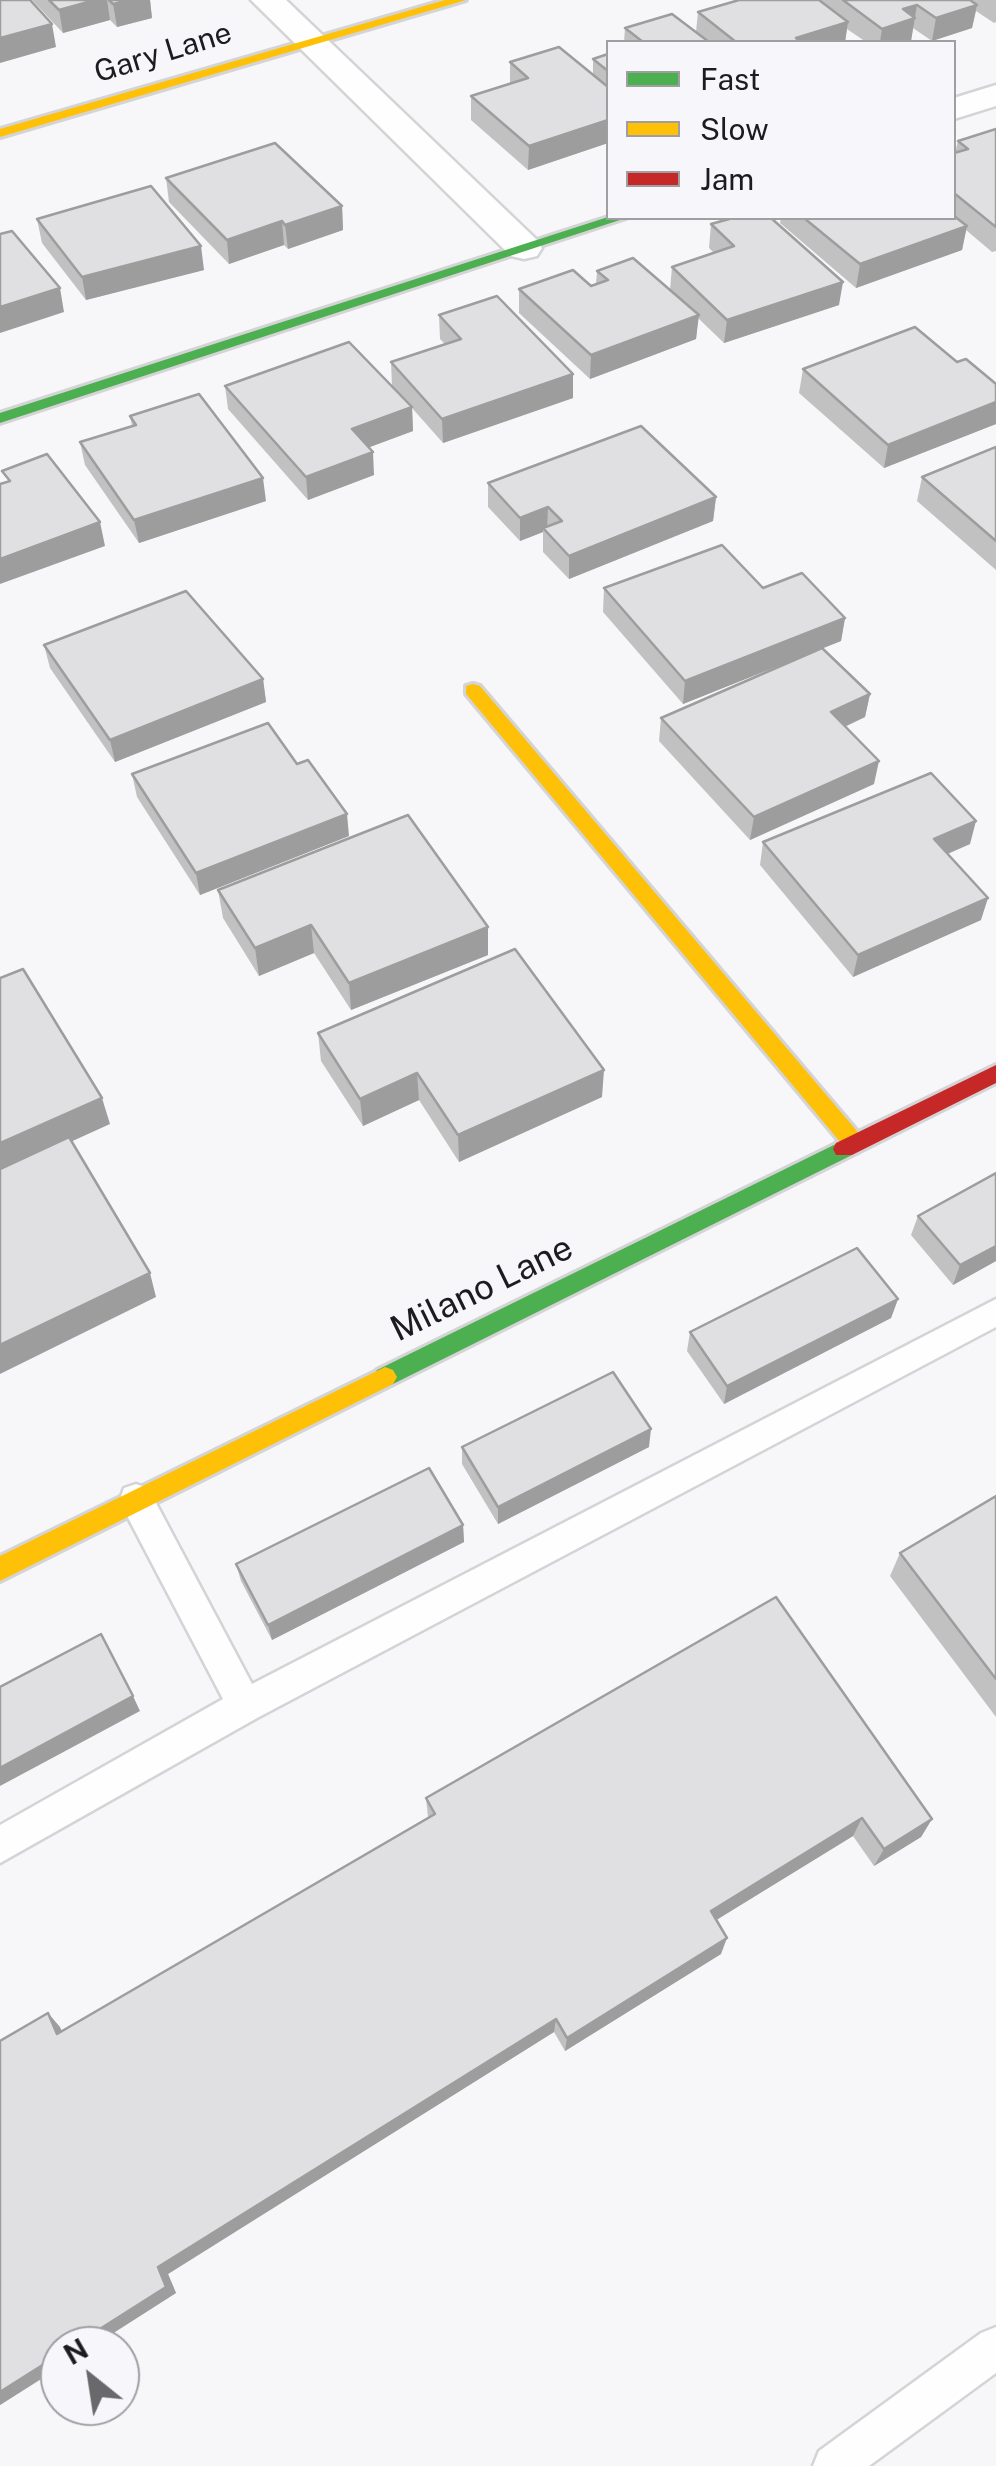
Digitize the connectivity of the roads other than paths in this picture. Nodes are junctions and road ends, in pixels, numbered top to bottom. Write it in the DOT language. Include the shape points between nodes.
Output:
graph roads {
  1 [pos="267,0"];
  2 [pos="459,0"];
  3 [pos="312,40"];
  4 [pos="996,96"];
  5 [pos="956,108"];
  6 [pos="0,132"];
  7 [pos="613,220"];
  8 [pos="524,248"];
  9 [pos="0,418"];
  10 [pos="473,690"];
  11 [pos="996,1073"];
  12 [pos="854,1143"];
  13 [pos="996,1312"];
  14 [pos="136,1500"];
  15 [pos="0,1569"];
  16 [pos="245,1706"];
  17 [pos="0,1845"];
  18 [pos="996,2348"];
  19 [pos="834,2466"];
  1 -- 3 [label="street"];
  2 -- 3 [label="street, Gary Lane"];
  3 -- 6 [label="street, Gary Lane"];
  3 -- 8 [label="street"];
  4 -- 5 [label="street"];
  7 -- 8 [label="street"];
  8 -- 9 [label="street"];
  10 -- 12 [label="street"];
  11 -- 12 [label="street, Milano Lane"];
  12 -- 14 [label="street, Milano Lane"];
  13 -- 16 [label="lane"];
  14 -- 15 [label="street, Milano Lane"];
  14 -- 16 [label="lane"];
  16 -- 17 [label="lane"];
  18 -- 19 [label="lane"];
}
